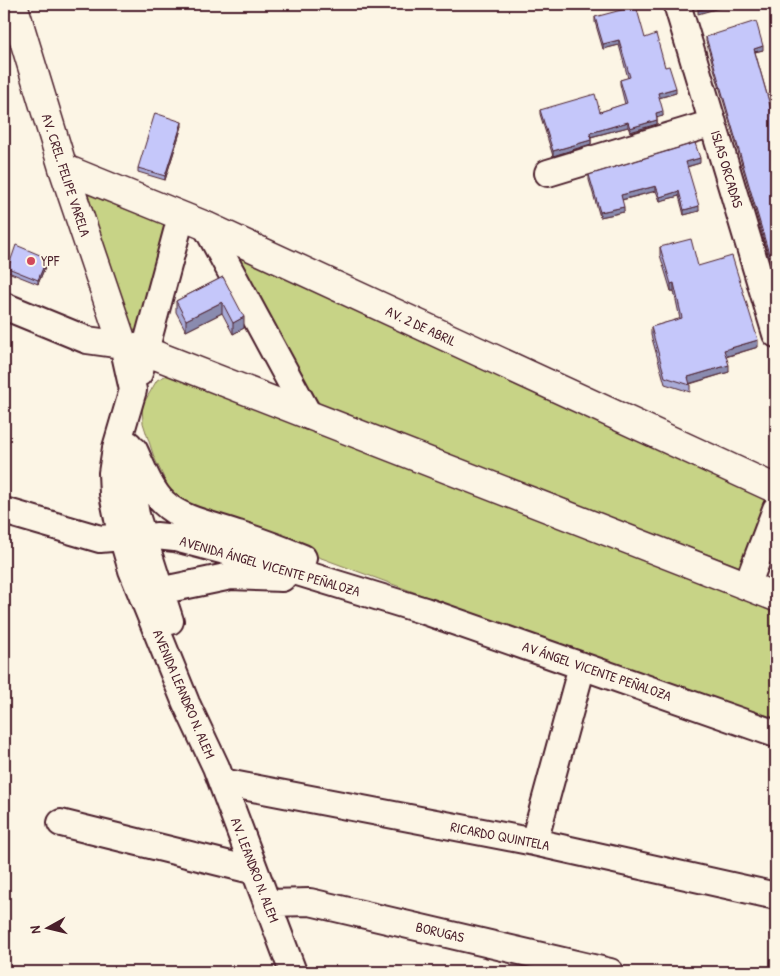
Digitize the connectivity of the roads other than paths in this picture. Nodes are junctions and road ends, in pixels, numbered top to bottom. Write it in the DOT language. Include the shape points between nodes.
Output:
graph roads {
  1 [pos="13,4"];
  2 [pos="677,4"];
  3 [pos="713,123"];
  4 [pos="63,168"];
  5 [pos="548,173"];
  6 [pos="181,216"];
  7 [pos="206,226"];
  8 [pos="4,306"];
  9 [pos="776,334"];
  10 [pos="134,348"];
  11 [pos="309,416"];
  12 [pos="128,427"];
  13 [pos="776,489"];
  14 [pos="776,509"];
  15 [pos="4,511"];
  16 [pos="131,548"];
  17 [pos="747,586"];
  18 [pos="160,592"];
  19 [pos="776,596"];
  20 [pos="390,601"];
  21 [pos="417,609"];
  22 [pos="582,666"];
  23 [pos="776,734"];
  24 [pos="219,775"];
  25 [pos="61,823"];
  26 [pos="534,842"];
  27 [pos="255,871"];
  28 [pos="776,896"];
  29 [pos="268,903"];
  30 [pos="293,972"];
  31 [pos="610,972"];
  1 -- 4 [label="main road, AV. CREL. FELIPE VARELA"];
  2 -- 3 [label="street, ISLAS ORCADAS"];
  3 -- 5 [label="street"];
  3 -- 9 [label="street, ISLAS ORCADAS"];
  4 -- 6 [label="main road, AV. 2 DE ABRIL"];
  4 -- 10 [label="main road, AV. CREL. FELIPE VARELA"];
  6 -- 7 [label="main road, AV. 2 DE ABRIL"];
  6 -- 10 [label="street"];
  7 -- 11 [label="street"];
  7 -- 13 [label="main road, AV. 2 DE ABRIL"];
  8 -- 10 [label="street" via="88,340"];
  10 -- 11 [label="main road"];
  10 -- 12 [label="street, AVENIDA LEANDRO N. ALEM"];
  11 -- 17 [label="main road"];
  12 -- 16 [label="street, AVENIDA LEANDRO N. ALEM"];
  12 -- 20 [label="street" via="152,486 170,509 338,571 372,586"];
  14 -- 17 [label="street"];
  15 -- 16 [label="street, AVENIDA ÁNGEL VICENTE PEÑALOZA"];
  16 -- 18 [label="street" via="147,589"];
  16 -- 20 [label="street, AVENIDA ÁNGEL VICENTE PEÑALOZA" via="156,536 175,538"];
  16 -- 24 [label="street, AVENIDA LEANDRO N. ALEM" via="186,703"];
  17 -- 19 [label="main road"];
  18 -- 21 [label="street" via="231,576 278,578"];
  18 -- 24 [label="street, AVENIDA LEANDRO N. ALEM"];
  20 -- 21 [label="street, AVENIDA ÁNGEL VICENTE PEÑALOZA"];
  21 -- 22 [label="street, AV ÁNGEL VICENTE PEÑALOZA"];
  22 -- 23 [label="street, AV ÁNGEL VICENTE PEÑALOZA"];
  22 -- 26 [label="street"];
  24 -- 26 [label="street, RICARDO QUINTELA"];
  24 -- 27 [label="street, AV. LEANDRO N. ALEM"];
  25 -- 27 [label="street"];
  26 -- 28 [label="street, RICARDO QUINTELA"];
  27 -- 29 [label="street, AV. LEANDRO N. ALEM"];
  29 -- 30 [label="street, AV. LEANDRO N. ALEM"];
  29 -- 31 [label="street, BORUGAS" via="310,902"];
}
